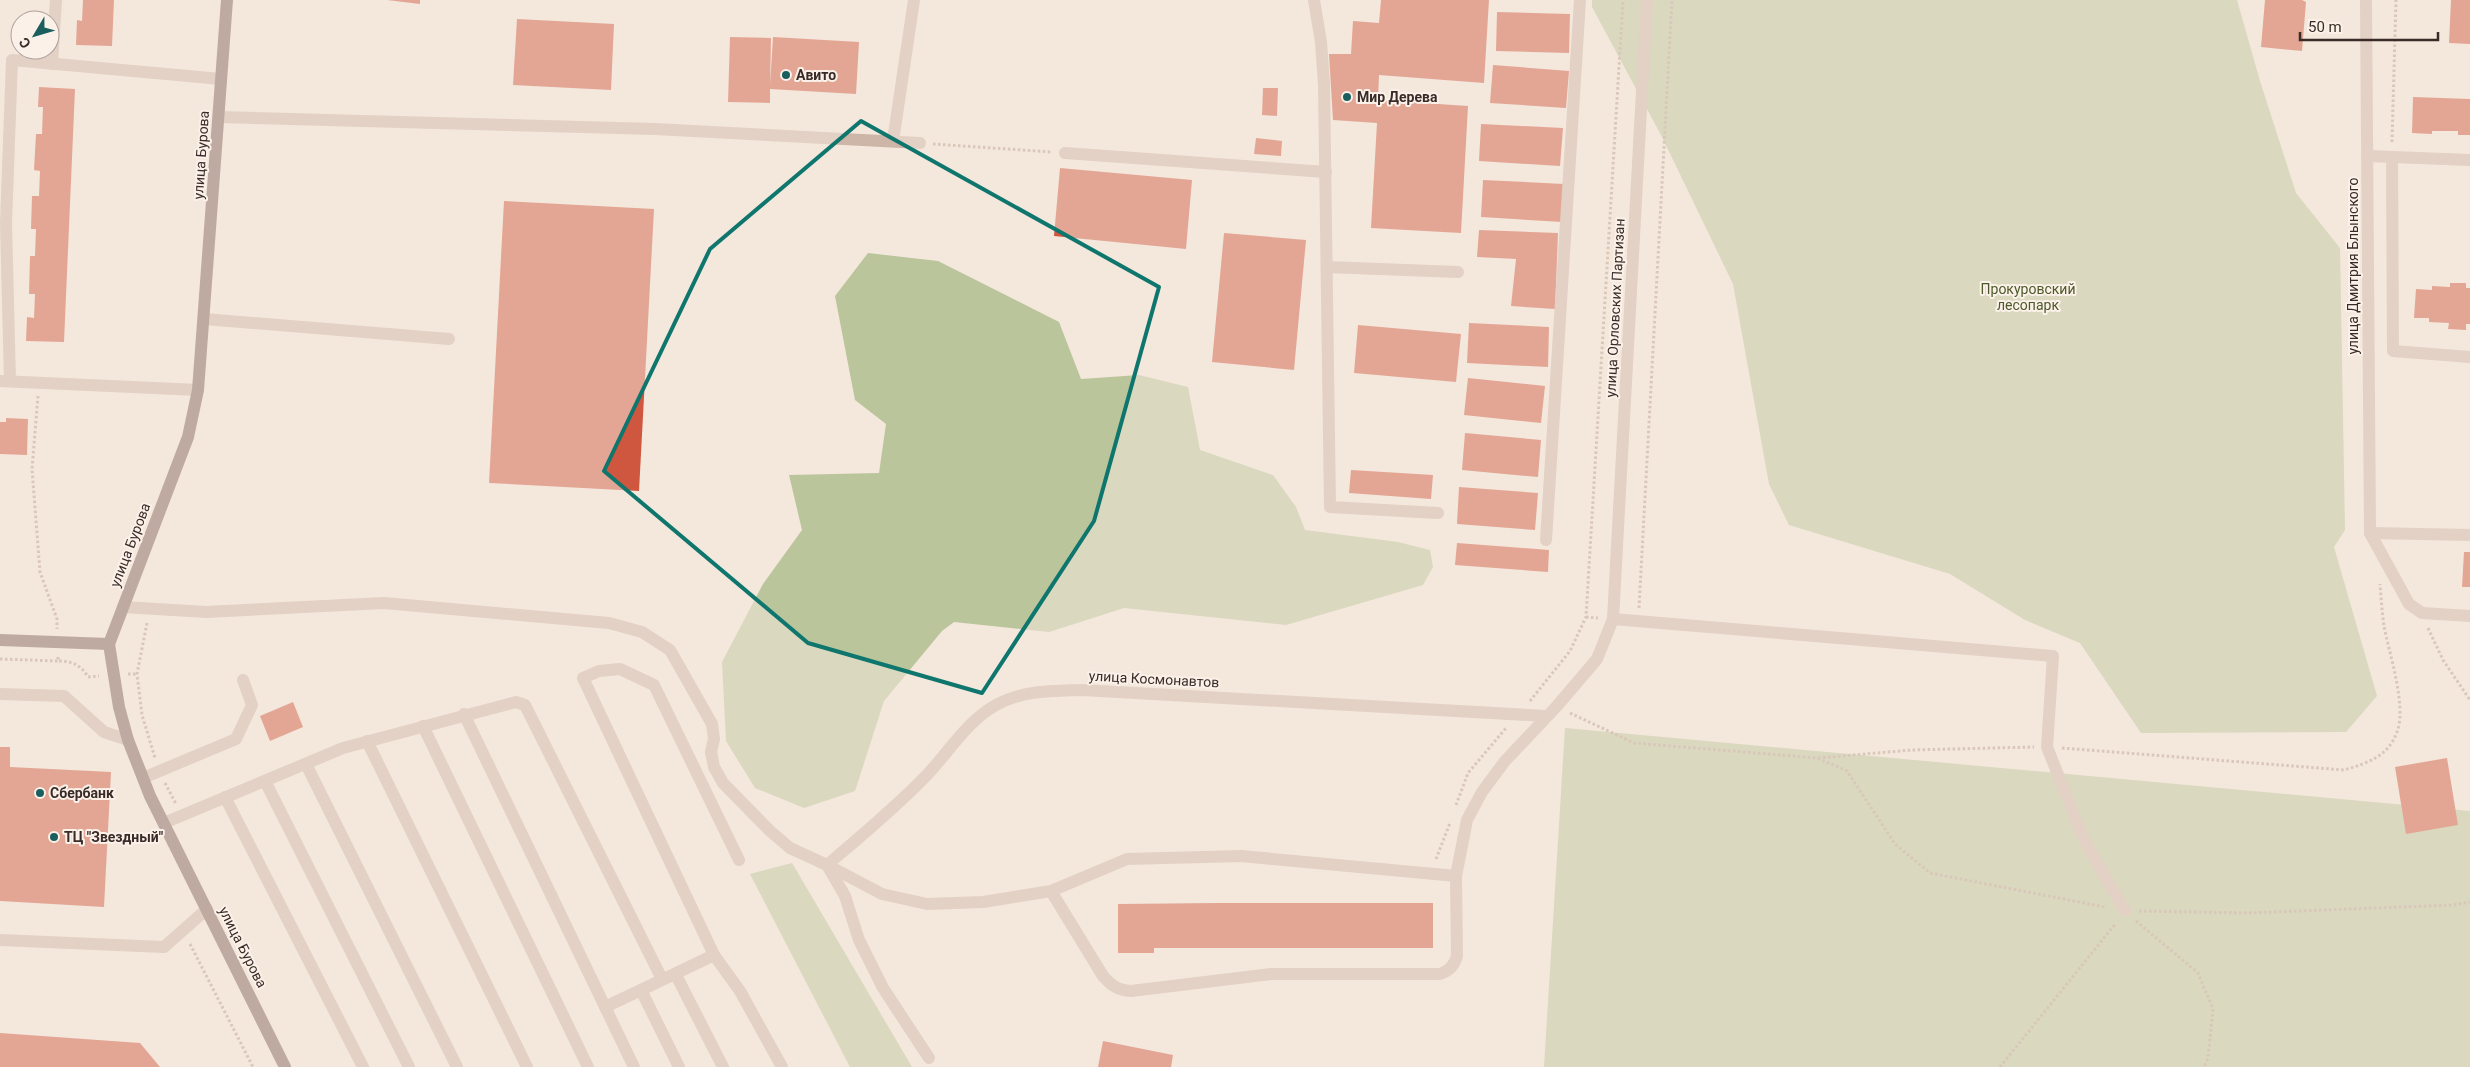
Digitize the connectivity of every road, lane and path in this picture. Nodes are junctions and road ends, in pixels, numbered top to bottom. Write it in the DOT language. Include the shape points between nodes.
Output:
graph roads {
  1 [pos="56,0"];
  2 [pos="227,0"];
  3 [pos="914,0"];
  4 [pos="1314,0"];
  5 [pos="1580,0"];
  6 [pos="1623,0"];
  7 [pos="1647,0"];
  8 [pos="1672,0"];
  9 [pos="2366,0"];
  10 [pos="2396,0"];
  11 [pos="52,64"];
  12 [pos="221,79"];
  13 [pos="219,117"];
  14 [pos="893,141"];
  15 [pos="920,143"];
  16 [pos="1065,153"];
  17 [pos="2367,156"];
  18 [pos="2392,157"];
  19 [pos="2470,160"];
  20 [pos="1326,172"];
  21 [pos="1327,267"];
  22 [pos="1458,272"];
  23 [pos="204,319"];
  24 [pos="449,339"];
  25 [pos="2470,357"];
  26 [pos="5,381"];
  27 [pos="38,382"];
  28 [pos="198,390"];
  29 [pos="1438,513"];
  30 [pos="2370,532"];
  31 [pos="2470,534"];
  32 [pos="1546,540"];
  33 [pos="2379,578"];
  34 [pos="123,607"];
  35 [pos="149,608"];
  36 [pos="2422,613"];
  37 [pos="2470,616"];
  38 [pos="1613,619"];
  39 [pos="1638,621"];
  40 [pos="0,640"];
  41 [pos="58,642"];
  42 [pos="108,644"];
  43 [pos="0,659"];
  44 [pos="58,661"];
  45 [pos="137,674"];
  46 [pos="113,675"];
  47 [pos="243,680"];
  48 [pos="0,694"];
  49 [pos="2470,700"];
  50 [pos="1557,706"];
  51 [pos="464,714"];
  52 [pos="1519,714"];
  53 [pos="1546,716"];
  54 [pos="422,726"];
  55 [pos="128,740"];
  56 [pos="367,741"];
  57 [pos="2047,747"];
  58 [pos="1817,758"];
  59 [pos="306,764"];
  60 [pos="159,771"];
  61 [pos="143,778"];
  62 [pos="265,781"];
  63 [pos="225,798"];
  64 [pos="1454,810"];
  65 [pos="182,816"];
  66 [pos="1451,819"];
  67 [pos="164,823"];
  68 [pos="739,860"];
  69 [pos="827,865"];
  70 [pos="1431,874"];
  71 [pos="1456,876"];
  72 [pos="1051,890"];
  73 [pos="2470,902"];
  74 [pos="206,909"];
  75 [pos="2125,911"];
  76 [pos="183,930"];
  77 [pos="0,940"];
  78 [pos="714,955"];
  79 [pos="676,974"];
  80 [pos="662,979"];
  81 [pos="641,990"];
  82 [pos="605,1007"];
  83 [pos="929,1058"];
  84 [pos="253,1067"];
  85 [pos="285,1067"];
  86 [pos="363,1067"];
  87 [pos="409,1067"];
  88 [pos="456,1067"];
  89 [pos="527,1067"];
  90 [pos="588,1067"];
  91 [pos="634,1067"];
  92 [pos="679,1067"];
  93 [pos="723,1067"];
  94 [pos="782,1067"];
  95 [pos="2000,1067"];
  96 [pos="2204,1067"];
  1 -- 11 [label="street"];
  2 -- 12 [label="main road, улица Бурова"];
  3 -- 14 [label="street"];
  4 -- 20 [label="street" via="1321,42"];
  5 -- 32 [label="street"];
  6 -- 52 [label="path" via="1586,617 1570,651"];
  7 -- 38 [label="street, улица Орловских Партизан"];
  8 -- 39 [label="path"];
  9 -- 17 [label="street, улица Дмитрия Блынского"];
  10 -- 18 [label="path"];
  11 -- 12 [label="street"];
  11 -- 26 [label="street" via="12,60"];
  12 -- 13 [label="main road, улица Бурова"];
  13 -- 14 [label="street" via="654,129"];
  13 -- 23 [label="main road, улица Бурова"];
  14 -- 15 [label="street"];
  15 -- 16 [label="path"];
  16 -- 20 [label="street"];
  17 -- 18 [label="street"];
  17 -- 30 [label="street, улица Дмитрия Блынского"];
  18 -- 19 [label="street"];
  18 -- 25 [label="street" via="2392,351"];
  20 -- 21 [label="street"];
  21 -- 22 [label="street"];
  21 -- 29 [label="street" via="1330,507"];
  23 -- 24 [label="street"];
  23 -- 28 [label="main road, улица Бурова"];
  26 -- 27 [label="street"];
  27 -- 28 [label="street"];
  27 -- 41 [label="path" via="32,469 40,572 57,619"];
  28 -- 34 [label="main road, улица Бурова" via="188,437"];
  30 -- 31 [label="street"];
  30 -- 36 [label="street" via="2409,604"];
  33 -- 57 [label="path" via="2384,625 2399,695 2398,731 2386,750 2370,762 2344,770"];
  34 -- 35 [label="street"];
  34 -- 42 [label="main road, улица Бурова"];
  35 -- 45 [label="path"];
  35 -- 69 [label="street" via="206,612 394,604 609,623 642,632 670,650 712,724 714,739 711,752 714,767 723,783 790,848"];
  36 -- 37 [label="street"];
  36 -- 49 [label="path" via="2443,660"];
  38 -- 39 [label="street"];
  38 -- 50 [label="street, улица Орловских Партизан" via="1597,659"];
  39 -- 57 [label="street" via="2053,656"];
  40 -- 41 [label="main road"];
  41 -- 42 [label="main road"];
  41 -- 44 [label="path"];
  42 -- 46 [label="main road, улица Бурова"];
  43 -- 44 [label="path"];
  44 -- 46 [label="path" via="71,661 88,677"];
  45 -- 46 [label="path"];
  45 -- 60 [label="path" via="142,715"];
  46 -- 55 [label="main road, улица Бурова"];
  47 -- 60 [label="street" via="252,705 236,739"];
  48 -- 55 [label="street" via="64,696 104,732"];
  50 -- 53 [label="street, улица Орловских Партизан"];
  50 -- 58 [label="path" via="1634,743"];
  51 -- 54 [label="street"];
  51 -- 80 [label="street" via="516,702 525,705"];
  51 -- 82 [label="street"];
  52 -- 53 [label="street, улица Космонавтов"];
  52 -- 64 [label="path" via="1468,773"];
  52 -- 69 [label="street, улица Космонавтов" via="1082,690 1030,692 996,705 967,728 928,775"];
  53 -- 71 [label="street, улица Орловских Партизан" via="1482,792 1467,820"];
  54 -- 56 [label="street"];
  54 -- 90 [label="street"];
  55 -- 61 [label="main road, улица Бурова"];
  56 -- 59 [label="street"];
  56 -- 89 [label="street"];
  57 -- 58 [label="path" via="1912,750"];
  57 -- 75 [label="street" via="2084,840"];
  58 -- 75 [label="path" via="1847,771 1895,844 1930,873"];
  59 -- 62 [label="street"];
  59 -- 88 [label="street"];
  60 -- 61 [label="street"];
  60 -- 65 [label="path"];
  61 -- 67 [label="main road, улица Бурова"];
  62 -- 63 [label="street"];
  62 -- 87 [label="street"];
  63 -- 65 [label="street"];
  63 -- 86 [label="street"];
  65 -- 67 [label="street"];
  66 -- 70 [label="path"];
  67 -- 74 [label="main road, улица Бурова"];
  68 -- 78 [label="street" via="654,685 620,670 583,678"];
  69 -- 72 [label="street" via="882,894 927,904 983,902"];
  69 -- 83 [label="street" via="845,896 859,940 883,988"];
  70 -- 71 [label="street"];
  70 -- 72 [label="street" via="1241,856 1127,859"];
  71 -- 72 [label="street, улица Орловских Партизан" via="1457,956 1449,970 1440,974 1271,974 1130,991 1112,986 1103,976"];
  73 -- 75 [label="path" via="2247,913"];
  74 -- 76 [label="street"];
  74 -- 85 [label="main road, улица Бурова"];
  75 -- 95 [label="path"];
  75 -- 96 [label="path" via="2198,973 2213,1008 2208,1058"];
  76 -- 77 [label="street" via="164,947"];
  76 -- 84 [label="path"];
  78 -- 79 [label="street"];
  78 -- 94 [label="street" via="740,991"];
  79 -- 80 [label="street"];
  79 -- 93 [label="street"];
  80 -- 81 [label="street"];
  81 -- 82 [label="street"];
  81 -- 92 [label="street"];
  82 -- 91 [label="street"];
}
